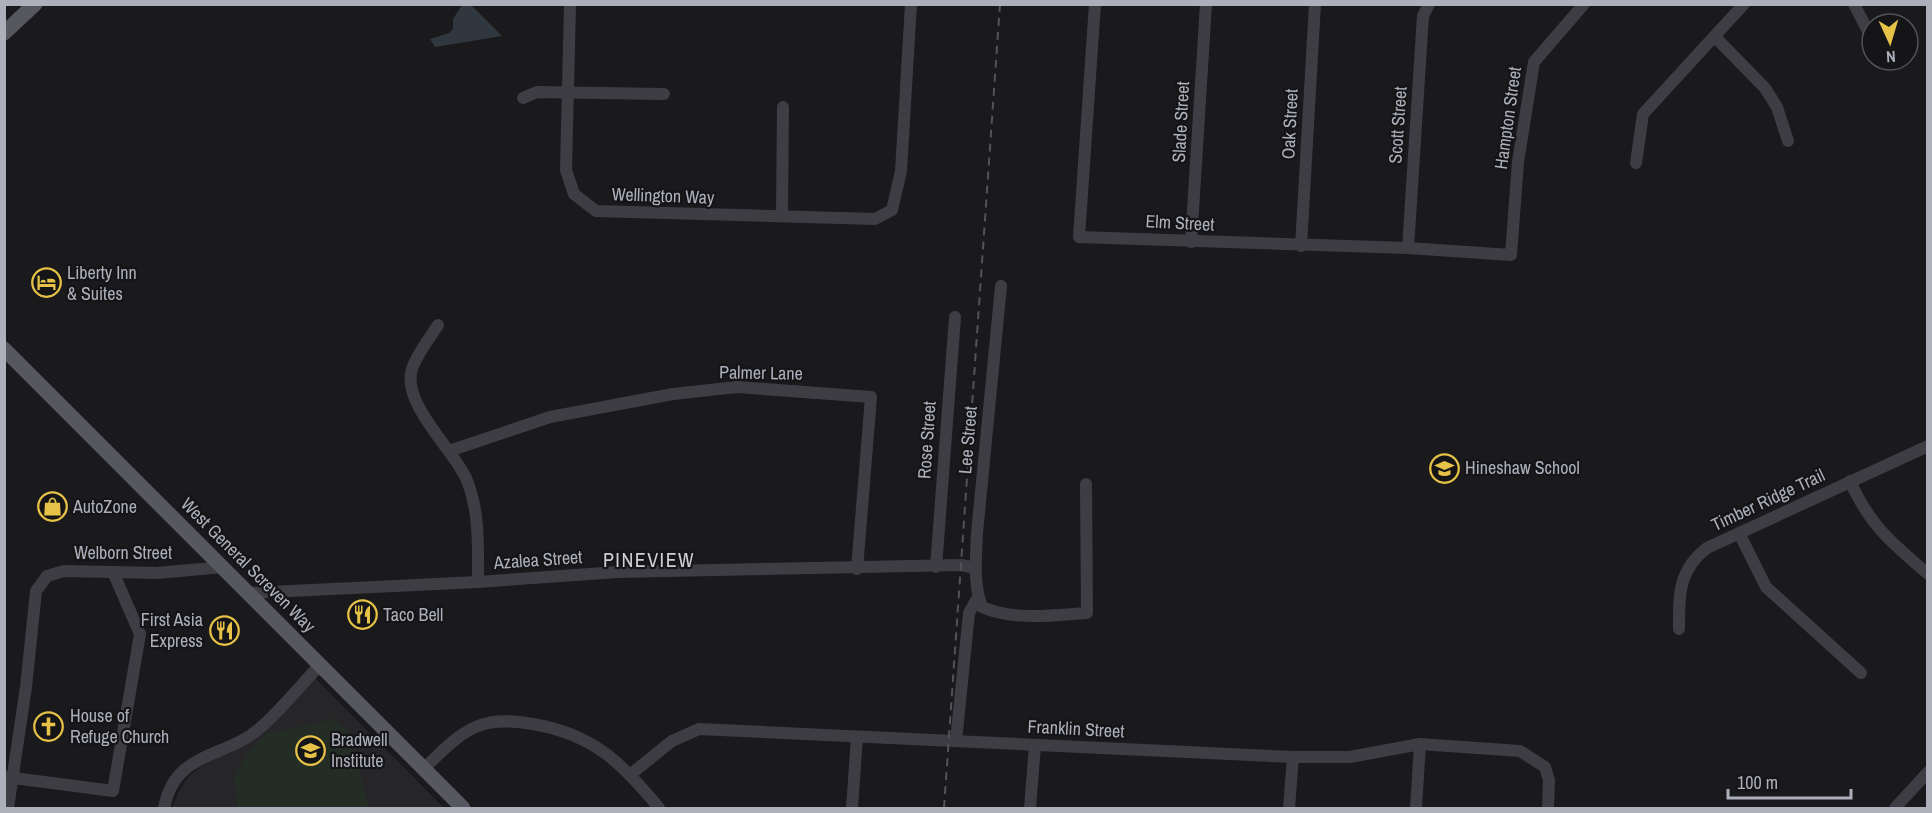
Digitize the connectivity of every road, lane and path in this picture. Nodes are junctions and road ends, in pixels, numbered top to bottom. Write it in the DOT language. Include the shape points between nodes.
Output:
graph roads {
  1 [pos="35,4"];
  2 [pos="570,4"];
  3 [pos="911,4"];
  4 [pos="1095,4"];
  5 [pos="1206,4"];
  6 [pos="1315,4"];
  7 [pos="1429,4"];
  8 [pos="1584,4"];
  9 [pos="1744,4"];
  10 [pos="4,33"];
  11 [pos="1715,37"];
  12 [pos="567,92"];
  13 [pos="664,94"];
  14 [pos="523,98"];
  15 [pos="783,107"];
  16 [pos="1788,141"];
  17 [pos="1636,163"];
  18 [pos="782,215"];
  19 [pos="1191,242"];
  20 [pos="1301,246"];
  21 [pos="1408,248"];
  22 [pos="1511,255"];
  23 [pos="1000,286"];
  24 [pos="955,317"];
  25 [pos="438,325"];
  26 [pos="4,349"];
  27 [pos="1928,446"];
  28 [pos="449,451"];
  29 [pos="1850,481"];
  30 [pos="1086,484"];
  31 [pos="1738,533"];
  32 [pos="223,567"];
  33 [pos="936,567"];
  34 [pos="976,567"];
  35 [pos="857,569"];
  36 [pos="113,572"];
  37 [pos="1928,574"];
  38 [pos="478,582"];
  39 [pos="248,593"];
  40 [pos="978,597"];
  41 [pos="1679,629"];
  42 [pos="320,665"];
  43 [pos="1861,673"];
  44 [pos="857,737"];
  45 [pos="956,741"];
  46 [pos="1420,744"];
  47 [pos="1035,746"];
  48 [pos="1293,757"];
  49 [pos="424,768"];
  50 [pos="1928,772"];
  51 [pos="631,774"];
  52 [pos="8,778"];
  53 [pos="8,808"];
  54 [pos="164,808"];
  55 [pos="463,808"];
  56 [pos="659,808"];
  57 [pos="852,808"];
  58 [pos="1030,808"];
  59 [pos="1289,808"];
  60 [pos="1416,808"];
  61 [pos="1548,808"];
  62 [pos="1895,808"];
  1 -- 10 [label="main road"];
  2 -- 12 [label="street, Wellington Way"];
  3 -- 18 [label="street, Wellington Way" via="901,171 892,210 875,219"];
  4 -- 19 [label="street, Elm Street" via="1079,237"];
  5 -- 19 [label="street, Slade Street"];
  6 -- 20 [label="street, Oak Street"];
  7 -- 21 [label="street, Scott Street" via="1423,16"];
  8 -- 22 [label="street, Hampton Street" via="1534,62 1518,162"];
  9 -- 11 [label="street"];
  11 -- 16 [label="street" via="1765,88 1777,107"];
  11 -- 17 [label="street" via="1643,114"];
  12 -- 13 [label="street"];
  12 -- 14 [label="street" via="537,92"];
  12 -- 18 [label="street, Wellington Way" via="566,170 574,194 596,211"];
  15 -- 18 [label="street"];
  19 -- 20 [label="street, Elm Street"];
  20 -- 21 [label="street, Elm Street"];
  21 -- 22 [label="street, Elm Street"];
  23 -- 34 [label="street, Lee Street"];
  24 -- 33 [label="street, Rose Street"];
  25 -- 28 [label="street" via="411,371 420,412"];
  26 -- 32 [label="main road, West General Screven Way"];
  27 -- 29 [label="street, Timber Ridge Trail"];
  28 -- 35 [label="street, Palmer Lane" via="550,417 673,394 737,387 871,397"];
  28 -- 38 [label="street" via="465,475 473,497"];
  29 -- 31 [label="street, Timber Ridge Trail"];
  29 -- 37 [label="street" via="1863,510 1879,530"];
  30 -- 40 [label="street" via="1087,614 996,613 982,607"];
  31 -- 41 [label="street, Timber Ridge Trail" via="1707,548 1686,568"];
  31 -- 43 [label="street" via="1766,587"];
  32 -- 36 [label="street, Welborn Street"];
  32 -- 39 [label="main road, West General Screven Way"];
  33 -- 34 [label="street, Azalea Street"];
  33 -- 35 [label="street, Azalea Street"];
  34 -- 40 [label="street, Lee Street"];
  35 -- 38 [label="street, Azalea Street" via="630,572"];
  36 -- 52 [label="street, Welborn Street" via="64,571 47,576 36,591 26,687"];
  36 -- 52 [label="street" via="140,634 113,791"];
  38 -- 39 [label="street, Azalea Street"];
  39 -- 42 [label="main road, West General Screven Way"];
  40 -- 45 [label="street, Lee Street" via="969,614"];
  42 -- 49 [label="main road, West General Screven Way"];
  42 -- 54 [label="street" via="261,728 185,768"];
  44 -- 45 [label="street, Franklin Street"];
  44 -- 51 [label="street, Franklin Street" via="699,729 672,741"];
  44 -- 57 [label="street"];
  45 -- 47 [label="street, Franklin Street"];
  46 -- 48 [label="street, Franklin Street" via="1350,757"];
  46 -- 60 [label="street"];
  46 -- 61 [label="street, Franklin Street" via="1520,751 1545,767"];
  47 -- 48 [label="street, Franklin Street"];
  47 -- 58 [label="street"];
  48 -- 59 [label="street"];
  49 -- 51 [label="street" via="469,730 509,721 576,735"];
  49 -- 55 [label="main road, West General Screven Way"];
  50 -- 62 [label="street"];
  51 -- 56 [label="street"];
  52 -- 53 [label="street, Welborn Street"];
}
